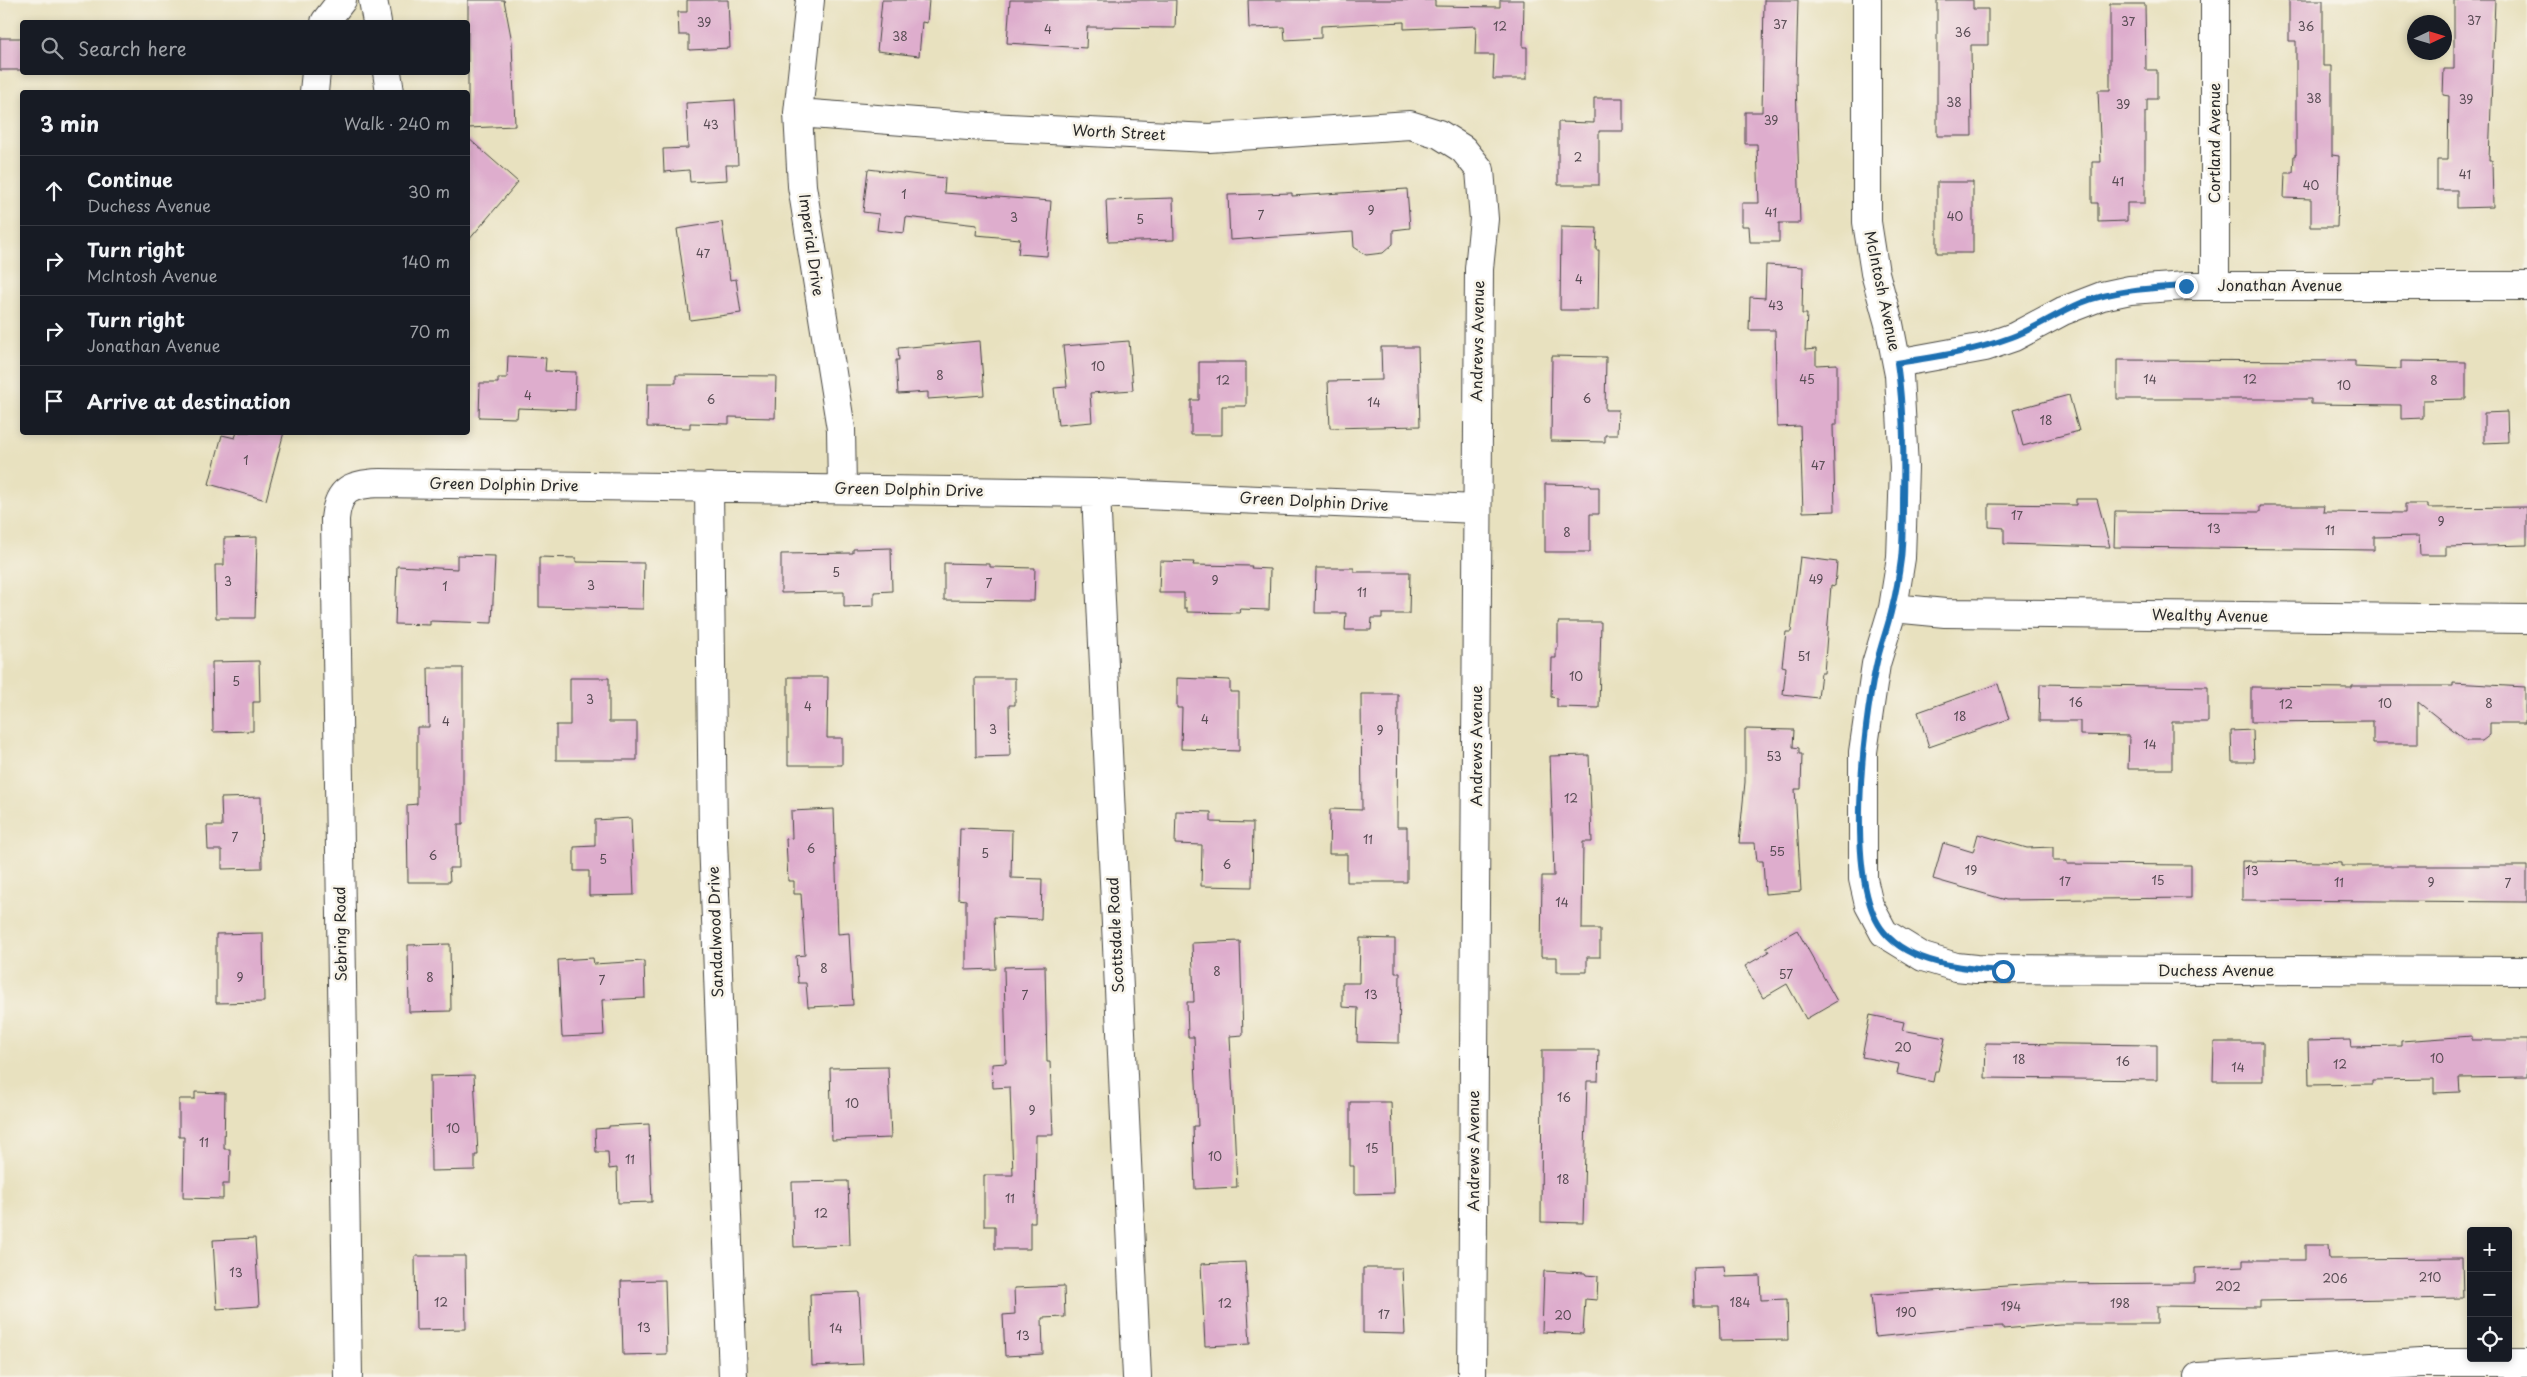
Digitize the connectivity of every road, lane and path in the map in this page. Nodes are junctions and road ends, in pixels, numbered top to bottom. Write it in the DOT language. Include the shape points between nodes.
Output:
graph roads {
  1 [pos="342,0"];
  2 [pos="373,0"];
  3 [pos="810,0"];
  4 [pos="1867,0"];
  5 [pos="2215,0"];
  6 [pos="327,20"];
  7 [pos="377,20"];
  8 [pos="316,75"];
  9 [pos="387,75"];
  10 [pos="314,90"];
  11 [pos="390,90"];
  12 [pos="798,112"];
  13 [pos="1440,134"];
  14 [pos="2215,286"];
  15 [pos="2527,286"];
  16 [pos="1897,363"];
  17 [pos="709,487"];
  18 [pos="842,489"];
  19 [pos="343,493"];
  20 [pos="1096,493"];
  21 [pos="1477,509"];
  22 [pos="1892,608"];
  23 [pos="2527,619"];
  24 [pos="1909,950"];
  25 [pos="2527,970"];
  26 [pos="2527,1363"];
  27 [pos="348,1377"];
  28 [pos="732,1377"];
  29 [pos="1137,1377"];
  30 [pos="1472,1377"];
  31 [pos="2198,1377"];
  1 -- 6 [label="street"];
  2 -- 7 [label="street"];
  3 -- 12 [label="street, Imperial Drive"];
  4 -- 16 [label="street, McIntosh Avenue" via="1868,222 1875,274"];
  5 -- 14 [label="street, Cortland Avenue"];
  8 -- 10 [label="street"];
  9 -- 11 [label="street"];
  12 -- 13 [label="street, Worth Street" via="969,126 1209,138 1410,126"];
  12 -- 18 [label="street, Imperial Drive" via="802,186 841,429"];
  13 -- 21 [label="street, Andrews Avenue" via="1463,149 1480,170 1483,195 1479,269"];
  14 -- 15 [label="street, Jonathan Avenue"];
  14 -- 16 [label="street, Jonathan Avenue" via="2156,288 2102,296 2063,311 2014,337"];
  16 -- 22 [label="street, McIntosh Avenue" via="1903,433 1903,532"];
  17 -- 18 [label="street, Green Dolphin Drive"];
  17 -- 19 [label="street, Green Dolphin Drive" via="380,483 353,487"];
  17 -- 28 [label="street, Sandalwood Drive" via="713,839"];
  18 -- 20 [label="street, Green Dolphin Drive"];
  19 -- 27 [label="street, Sebring Road" via="335,519"];
  20 -- 21 [label="street, Green Dolphin Drive"];
  20 -- 29 [label="street, Scottsdale Road"];
  21 -- 30 [label="street, Andrews Avenue"];
  22 -- 23 [label="street, Wealthy Avenue" via="1945,613"];
  22 -- 24 [label="street, McIntosh Avenue" via="1876,664 1866,717 1861,789 1863,879 1868,905 1884,933"];
  24 -- 25 [label="street, Duchess Avenue" via="1923,958 1956,967 2003,971"];
  26 -- 31 [label="street" via="2410,1364"];
}
